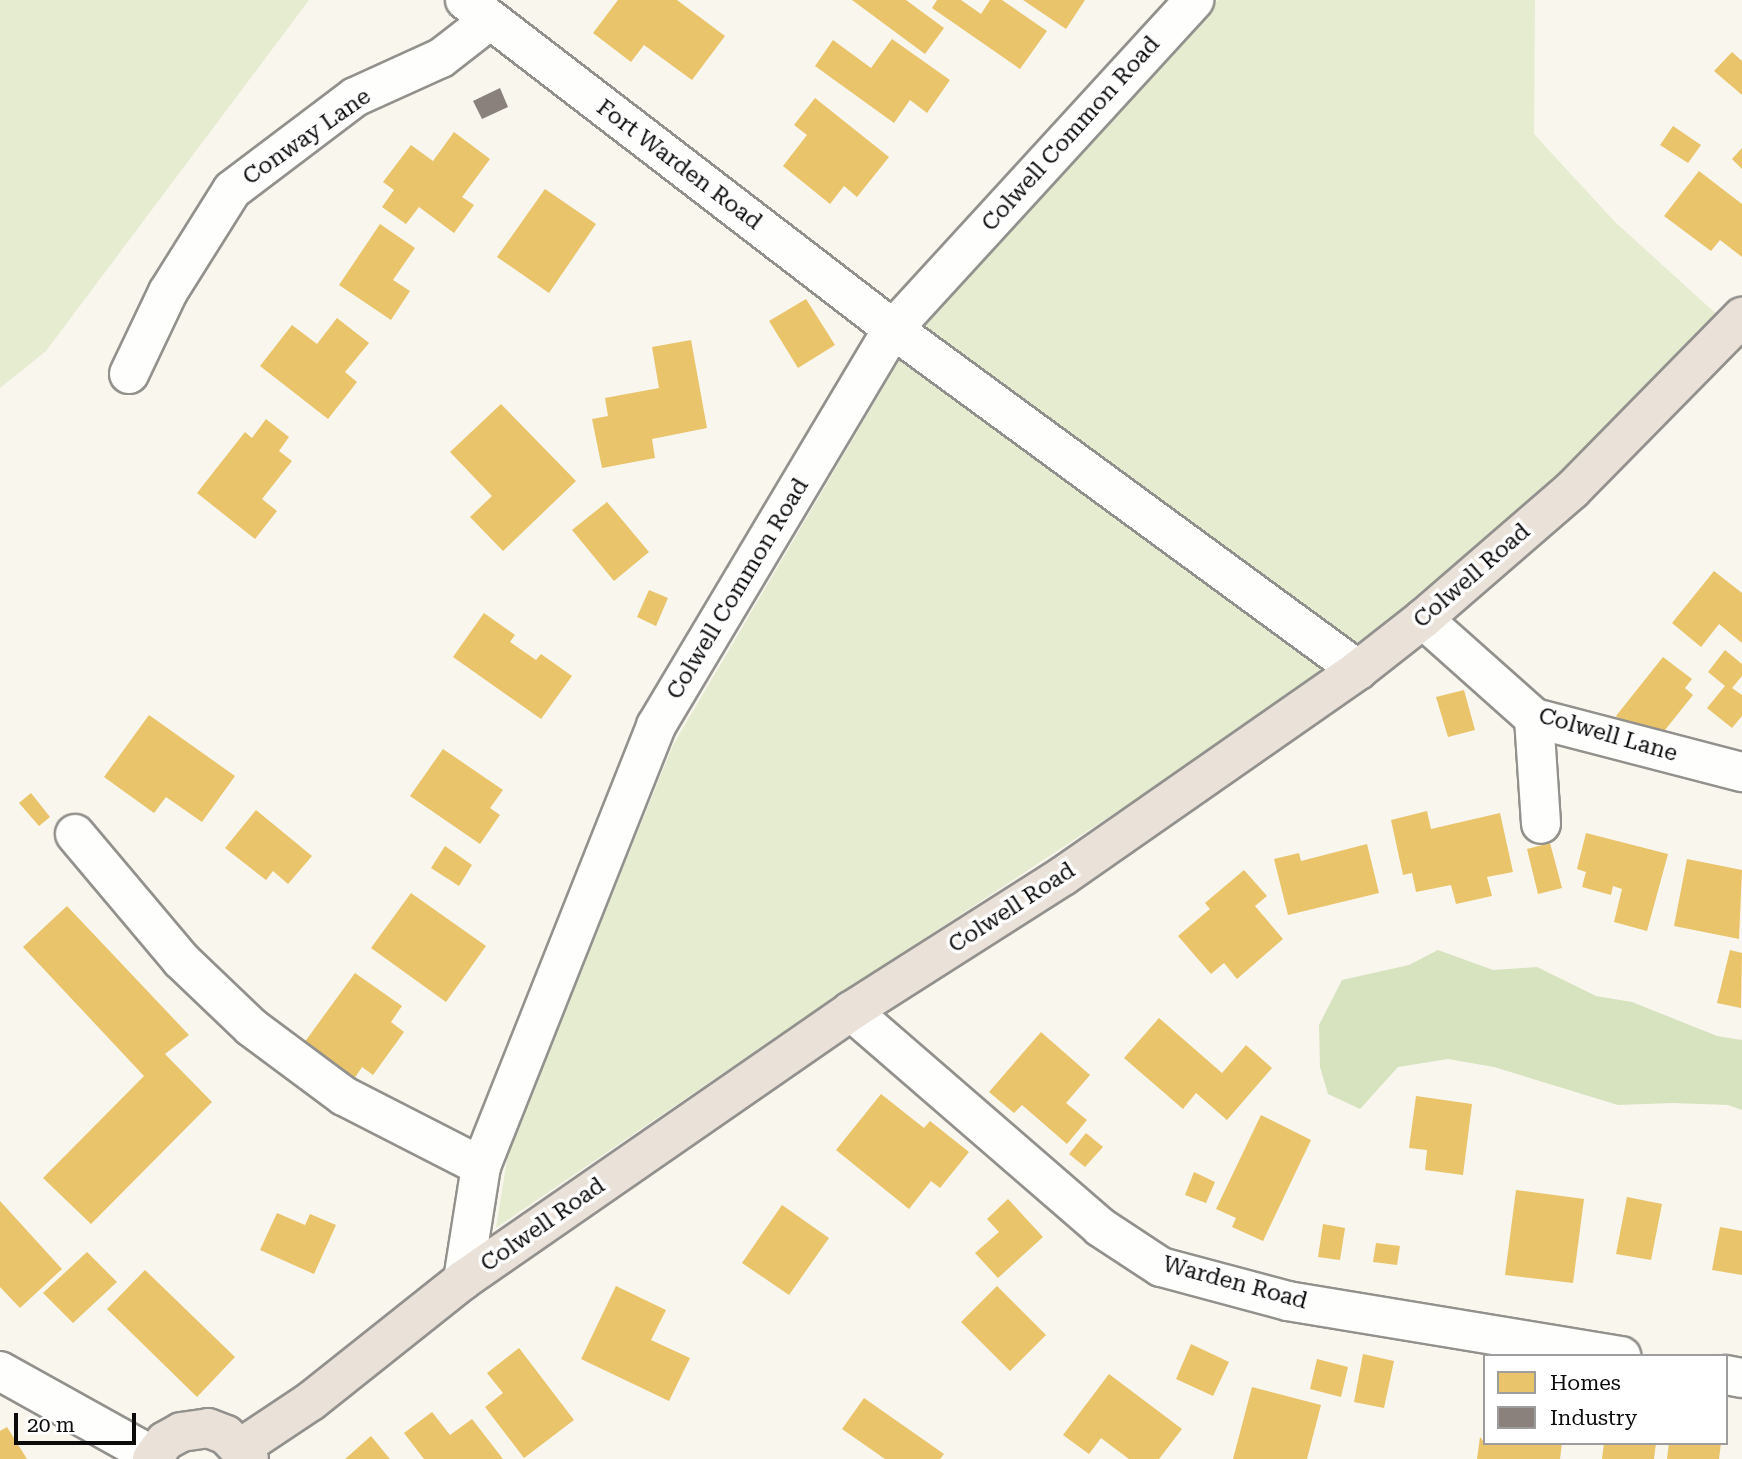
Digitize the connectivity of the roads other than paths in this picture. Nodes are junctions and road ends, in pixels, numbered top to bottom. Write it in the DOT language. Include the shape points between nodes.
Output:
graph roads {
  1 [pos="1194,0"];
  2 [pos="478,10"];
  3 [pos="1742,317"];
  4 [pos="893,329"];
  5 [pos="129,374"];
  6 [pos="1423,619"];
  7 [pos="1357,670"];
  8 [pos="1534,718"];
  9 [pos="1742,772"];
  10 [pos="1541,824"];
  11 [pos="75,834"];
  12 [pos="851,1011"];
  13 [pos="481,1166"];
  14 [pos="463,1280"];
  15 [pos="1610,1354"];
  16 [pos="0,1371"];
  17 [pos="245,1453"];
  18 [pos="153,1457"];
  1 -- 4 [label="street, Colwell Common Road"];
  2 -- 4 [label="street, Fort Warden Road"];
  2 -- 5 [label="street, Conway Lane" via="441,58 355,97 232,190 168,292"];
  3 -- 6 [label="main road, Colwell Road" via="1572,490"];
  4 -- 7 [label="street, Fort Warden Road"];
  4 -- 13 [label="street, Colwell Common Road" via="656,726"];
  6 -- 7 [label="main road, Colwell Road"];
  6 -- 8 [label="street, Colwell Lane"];
  7 -- 12 [label="main road, Colwell Road" via="1063,876"];
  8 -- 9 [label="street, Colwell Lane"];
  8 -- 10 [label="street"];
  11 -- 13 [label="street" via="181,960 251,1027 344,1096"];
  12 -- 14 [label="main road, Colwell Road"];
  12 -- 15 [label="street, Warden Road" via="1100,1227 1161,1267 1288,1301"];
  13 -- 14 [label="street, Colwell Common Road"];
  14 -- 17 [label="main road, Colwell Road"];
  16 -- 18 [label="street"];
  17 -- 18 [label="main road" via="208,1428 181,1432"];
}
